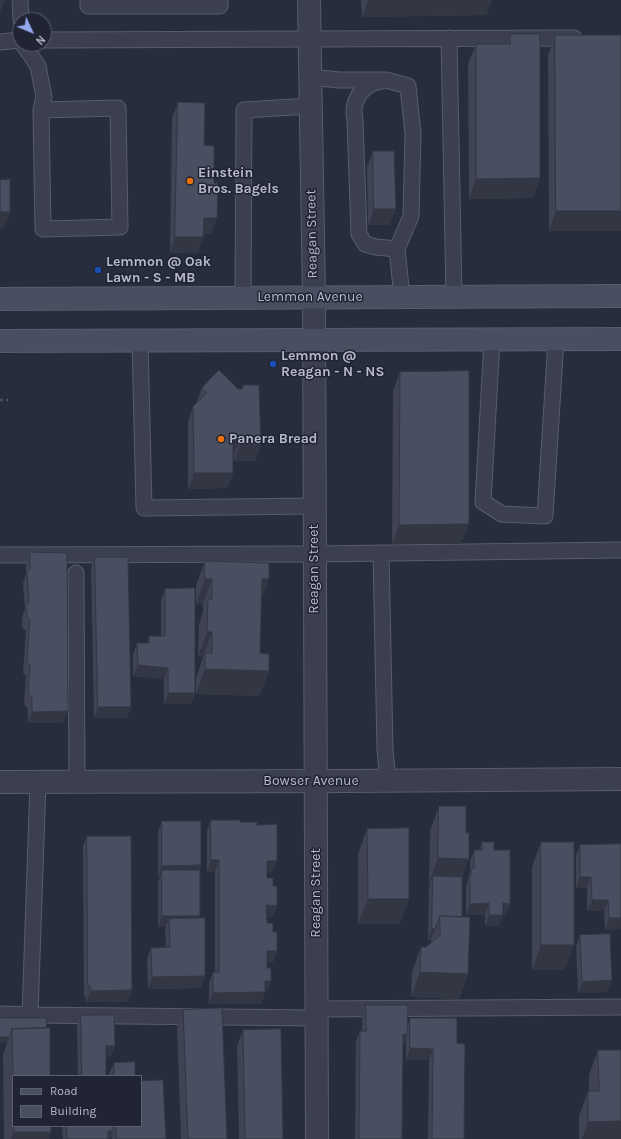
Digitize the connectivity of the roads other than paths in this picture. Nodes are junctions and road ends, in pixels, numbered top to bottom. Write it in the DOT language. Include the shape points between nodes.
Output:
graph roads {
  1 [pos="20,0"];
  2 [pos="88,0"];
  3 [pos="220,0"];
  4 [pos="309,0"];
  5 [pos="154,3"];
  6 [pos="20,12"];
  7 [pos="449,38"];
  8 [pos="590,38"];
  9 [pos="310,39"];
  10 [pos="52,40"];
  11 [pos="12,41"];
  12 [pos="0,42"];
  13 [pos="28,52"];
  14 [pos="310,77"];
  15 [pos="386,80"];
  16 [pos="310,106"];
  17 [pos="41,110"];
  18 [pos="397,249"];
  19 [pos="621,296"];
  20 [pos="314,297"];
  21 [pos="402,297"];
  22 [pos="454,297"];
  23 [pos="243,298"];
  24 [pos="0,299"];
  25 [pos="556,339"];
  26 [pos="621,339"];
  27 [pos="313,340"];
  28 [pos="492,340"];
  29 [pos="0,341"];
  30 [pos="140,341"];
  31 [pos="314,506"];
  32 [pos="621,550"];
  33 [pos="381,553"];
  34 [pos="314,554"];
  35 [pos="0,555"];
  36 [pos="76,573"];
  37 [pos="621,778"];
  38 [pos="315,781"];
  39 [pos="388,781"];
  40 [pos="0,782"];
  41 [pos="38,782"];
  42 [pos="77,782"];
  43 [pos="621,1007"];
  44 [pos="0,1014"];
  45 [pos="30,1014"];
  46 [pos="316,1014"];
  47 [pos="317,1139"];
  1 -- 6 [label="lane"];
  2 -- 5 [label="lane" via="88,6"];
  3 -- 5 [label="lane" via="220,6"];
  4 -- 9 [label="street, Reagan Street"];
  7 -- 8 [label="lane"];
  7 -- 9 [label="lane"];
  7 -- 22 [label="lane"];
  9 -- 10 [label="lane"];
  9 -- 14 [label="street, Reagan Street"];
  11 -- 12 [label="lane"];
  13 -- 17 [label="lane" via="38,66 44,97"];
  14 -- 15 [label="lane"];
  14 -- 16 [label="street, Reagan Street"];
  15 -- 18 [label="lane" via="408,86 413,134 410,216"];
  15 -- 18 [label="lane" via="367,86 355,102 359,234 365,244"];
  16 -- 20 [label="street, Reagan Street"];
  16 -- 23 [label="lane" via="244,110"];
  17 -- 17 [label="lane" via="43,229 120,227 118,108"];
  18 -- 21 [label="lane"];
  19 -- 22 [label="main road, Lemmon Avenue"];
  20 -- 21 [label="main road, Lemmon Avenue"];
  20 -- 23 [label="main road, Lemmon Avenue"];
  20 -- 27 [label="street, Reagan Street"];
  21 -- 22 [label="main road, Lemmon Avenue"];
  23 -- 24 [label="main road, Lemmon Avenue"];
  25 -- 26 [label="main road"];
  25 -- 28 [label="main road"];
  25 -- 28 [label="lane" via="545,516 502,514 483,502"];
  27 -- 28 [label="main road"];
  27 -- 30 [label="main road"];
  27 -- 31 [label="street, Reagan Street"];
  29 -- 30 [label="main road"];
  30 -- 31 [label="lane" via="144,508"];
  31 -- 34 [label="street, Reagan Street"];
  32 -- 33 [label="lane"];
  33 -- 34 [label="lane"];
  33 -- 39 [label="lane" via="385,750"];
  34 -- 35 [label="lane"];
  34 -- 38 [label="street, Reagan Street"];
  36 -- 42 [label="lane"];
  37 -- 39 [label="street, Bowser Avenue"];
  38 -- 39 [label="street, Bowser Avenue"];
  38 -- 42 [label="street, Bowser Avenue"];
  38 -- 46 [label="street, Reagan Street"];
  40 -- 41 [label="street, Bowser Avenue"];
  41 -- 42 [label="street, Bowser Avenue"];
  41 -- 45 [label="lane"];
  43 -- 46 [label="lane"];
  44 -- 45 [label="lane"];
  45 -- 46 [label="lane"];
  46 -- 47 [label="street, Reagan Street"];
}
